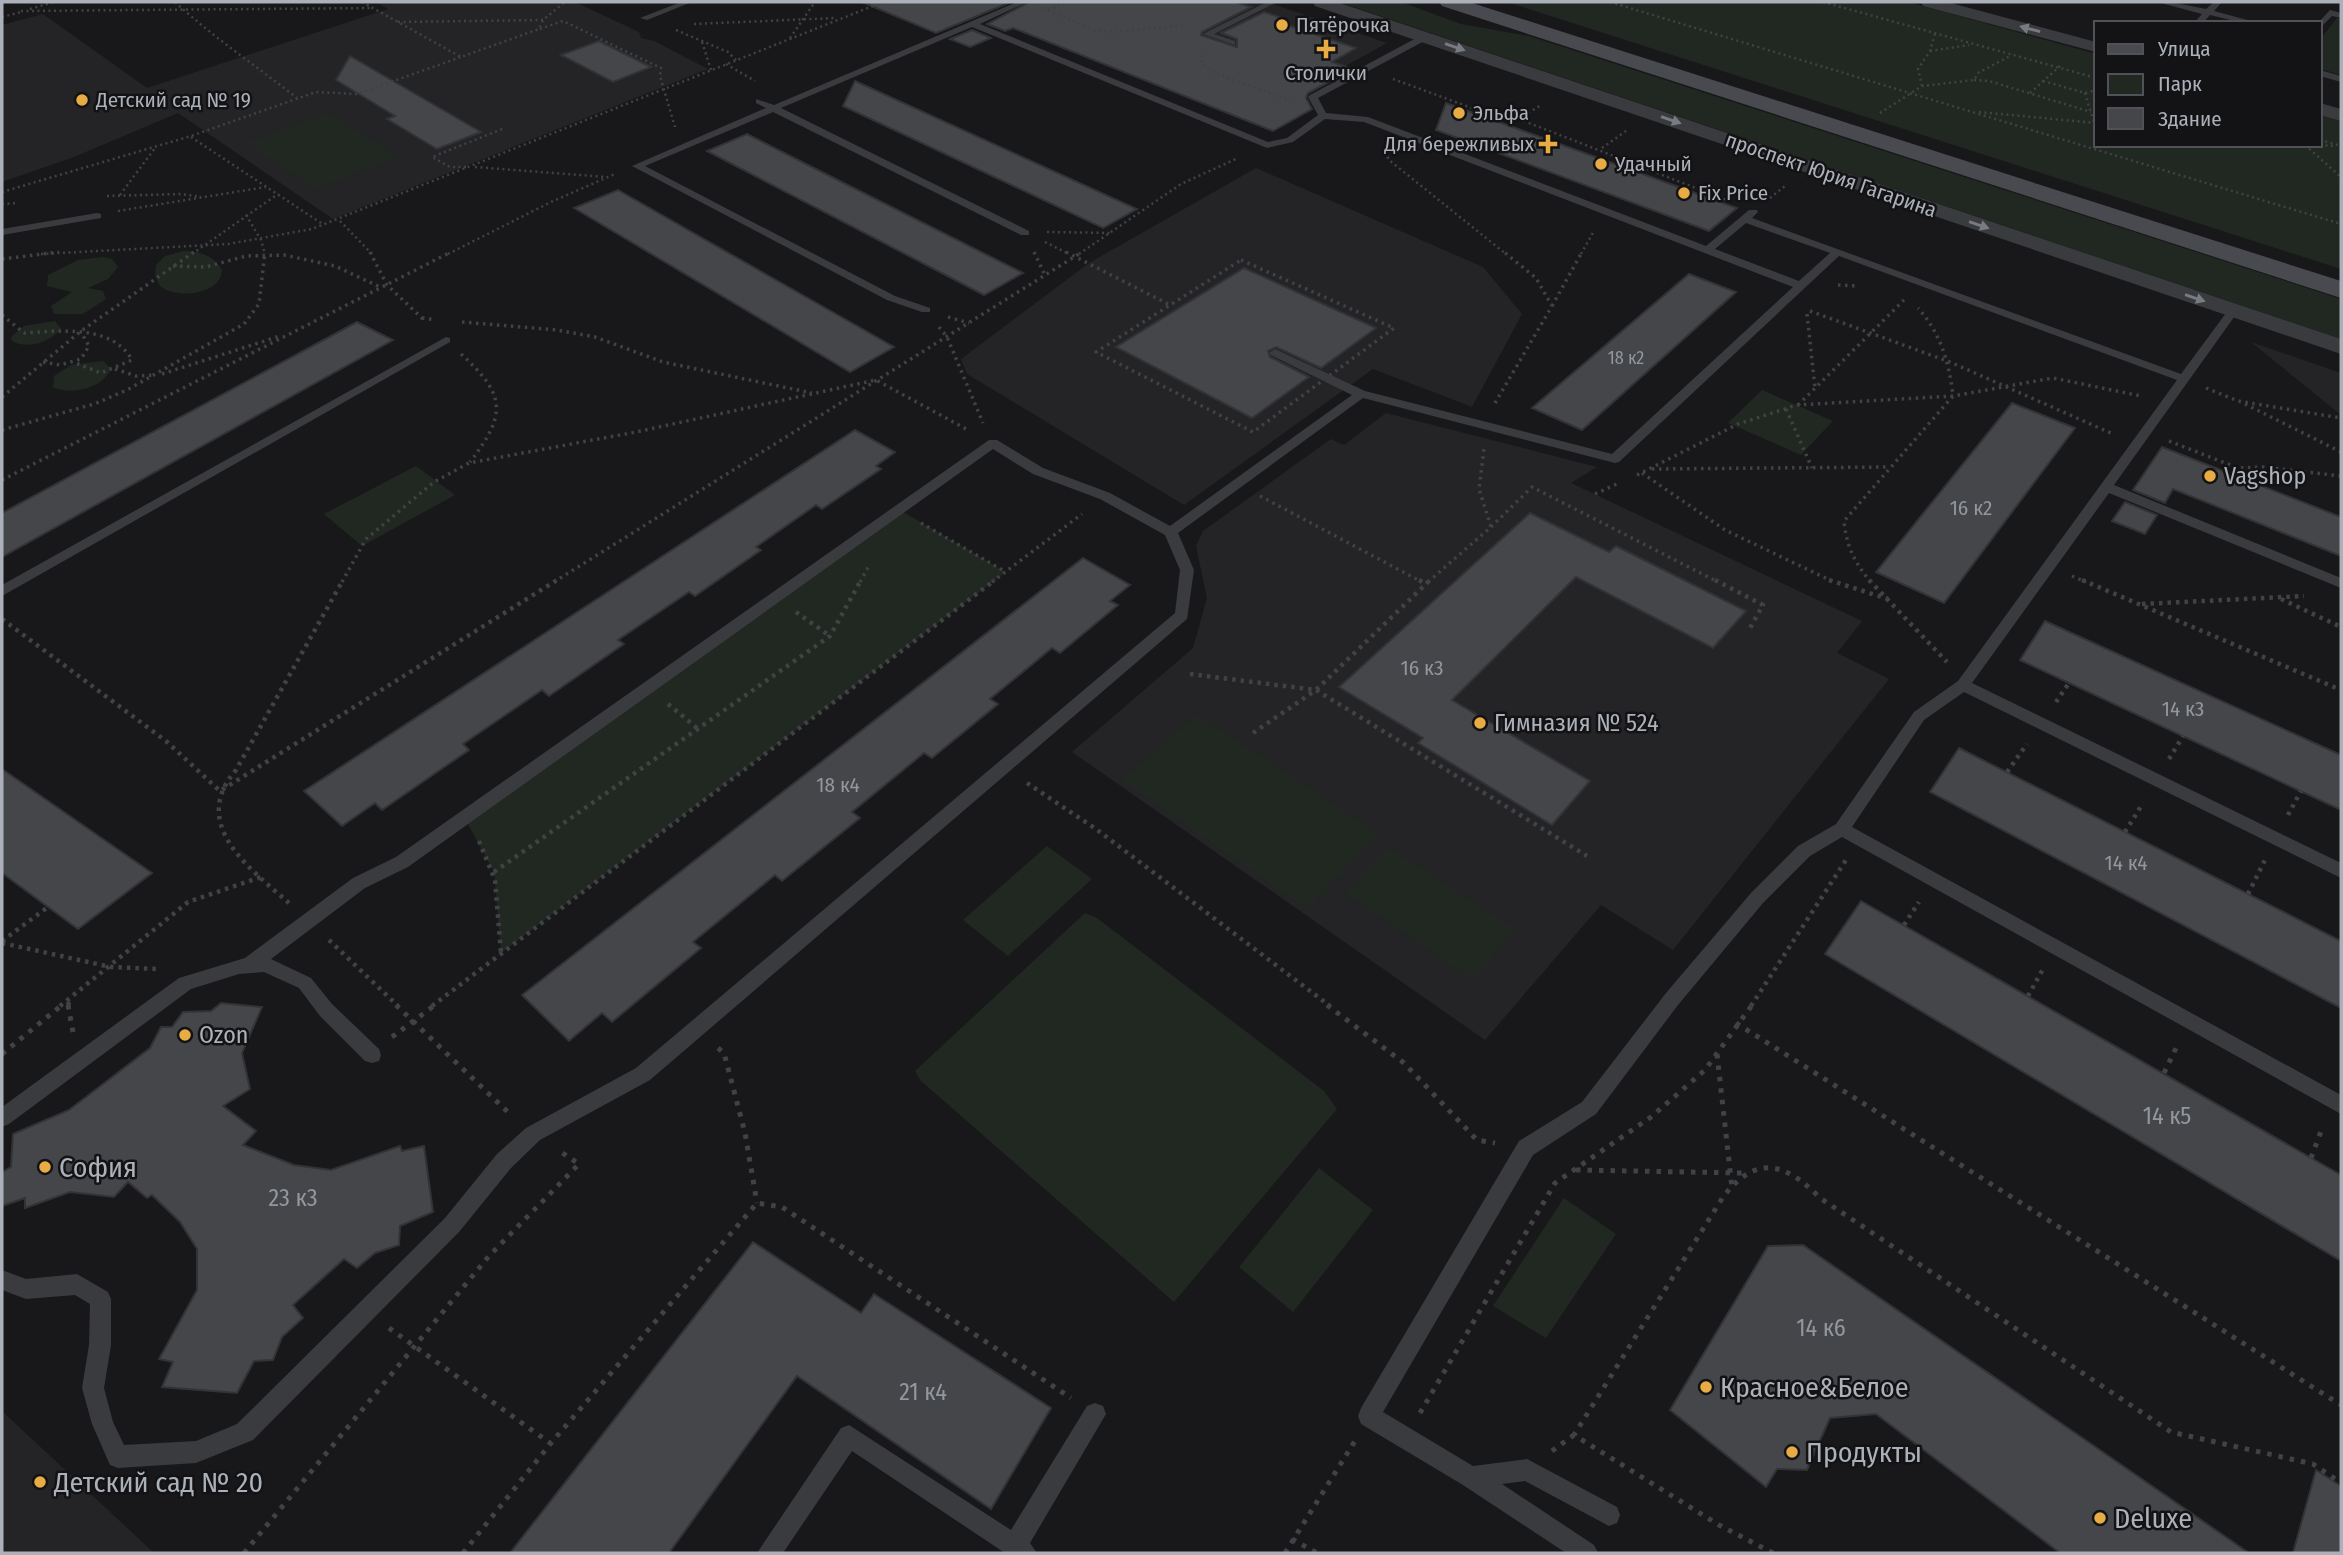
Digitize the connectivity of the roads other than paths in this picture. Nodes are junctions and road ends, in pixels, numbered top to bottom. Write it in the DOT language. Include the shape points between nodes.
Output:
graph roads {
  1 [pos="688,2"];
  2 [pos="1023,2"];
  3 [pos="1273,2"];
  4 [pos="1321,2"];
  5 [pos="1449,2"];
  6 [pos="1482,2"];
  7 [pos="1929,2"];
  8 [pos="2161,2"];
  9 [pos="2218,2"];
  10 [pos="2206,13"];
  11 [pos="2341,16"];
  12 [pos="644,18"];
  13 [pos="2200,21"];
  14 [pos="2247,21"];
  15 [pos="971,23"];
  16 [pos="2322,23"];
  17 [pos="1425,37"];
  18 [pos="1232,43"];
  19 [pos="2091,46"];
  20 [pos="2322,74"];
  21 [pos="2341,79"];
  22 [pos="759,101"];
  23 [pos="773,108"];
  24 [pos="2322,109"];
  25 [pos="2341,114"];
  26 [pos="1324,116"];
  27 [pos="1755,211"];
  28 [pos="97,216"];
  29 [pos="1745,219"];
  30 [pos="2,232"];
  31 [pos="1025,233"];
  32 [pos="1708,250"];
  33 [pos="1837,252"];
  34 [pos="2341,275"];
  35 [pos="1801,286"];
  36 [pos="2341,290"];
  37 [pos="926,310"];
  38 [pos="2233,311"];
  39 [pos="446,340"];
  40 [pos="2341,347"];
  41 [pos="1275,353"];
  42 [pos="2184,379"];
  43 [pos="1360,394"];
  44 [pos="2106,487"];
  45 [pos="1171,532"];
  46 [pos="2341,583"];
  47 [pos="2,591"];
  48 [pos="1963,685"];
  49 [pos="1842,829"];
  50 [pos="2341,871"];
  51 [pos="249,965"];
  52 [pos="372,1055"];
  53 [pos="2341,1105"];
  54 [pos="2,1118"];
  55 [pos="2,1280"];
  56 [pos="1095,1414"];
  57 [pos="1471,1478"];
  58 [pos="1609,1515"];
  59 [pos="1020,1550"];
  60 [pos="769,1553"];
  61 [pos="1586,1553"];
  1 -- 12 [label="lane"];
  2 -- 15 [label="lane"];
  3 -- 18 [label="lane" via="1211,35"];
  4 -- 17 [label="street, проспект Юрия Гагарина"];
  5 -- 36 [label="main road, проспект Юрия Гагарина"];
  6 -- 34 [label="main road"];
  19 -- 7 [label="street, one-way"];
  8 -- 10 [label="lane"];
  9 -- 10 [label="lane"];
  10 -- 13 [label="lane"];
  10 -- 14 [label="lane"];
  11 -- 16 [label="lane" via="2330,13"];
  15 -- 23 [label="lane"];
  15 -- 26 [label="lane" via="1267,145 1290,140"];
  17 -- 26 [label="lane" via="1313,97"];
  17 -- 38 [label="street, проспект Юрия Гагарина, one-way"];
  20 -- 21 [label="lane"];
  22 -- 23 [label="lane"];
  23 -- 31 [label="lane"];
  23 -- 37 [label="lane" via="637,166 891,298"];
  24 -- 25 [label="street"];
  26 -- 32 [label="lane" via="1365,119"];
  27 -- 29 [label="lane"];
  28 -- 30 [label="lane"];
  29 -- 32 [label="lane"];
  29 -- 33 [label="lane"];
  32 -- 35 [label="lane"];
  33 -- 35 [label="lane"];
  33 -- 42 [label="lane"];
  35 -- 43 [label="lane" via="1615,459"];
  38 -- 40 [label="street, проспект Юрия Гагарина"];
  38 -- 42 [label="lane"];
  39 -- 47 [label="lane"];
  41 -- 43 [label="lane"];
  42 -- 44 [label="lane"];
  43 -- 45 [label="lane"];
  44 -- 46 [label="lane"];
  44 -- 48 [label="lane"];
  45 -- 51 [label="lane" via="1105,496 1038,471 993,443 401,862 359,883"];
  45 -- 55 [label="lane" via="1187,570 1182,615 643,1074 533,1134 503,1161 452,1225 245,1432 197,1452 118,1457 93,1388 101,1299 77,1284 26,1289"];
  48 -- 49 [label="lane" via="1919,716"];
  48 -- 50 [label="lane"];
  49 -- 53 [label="lane"];
  49 -- 57 [label="lane" via="1804,852 1757,898 1589,1108 1527,1148 1369,1416"];
  51 -- 52 [label="lane" via="265,964 305,983"];
  51 -- 54 [label="lane" via="185,982"];
  56 -- 59 [label="lane"];
  57 -- 58 [label="lane" via="1527,1470"];
  57 -- 61 [label="lane"];
  59 -- 60 [label="lane" via="849,1436"];
}
